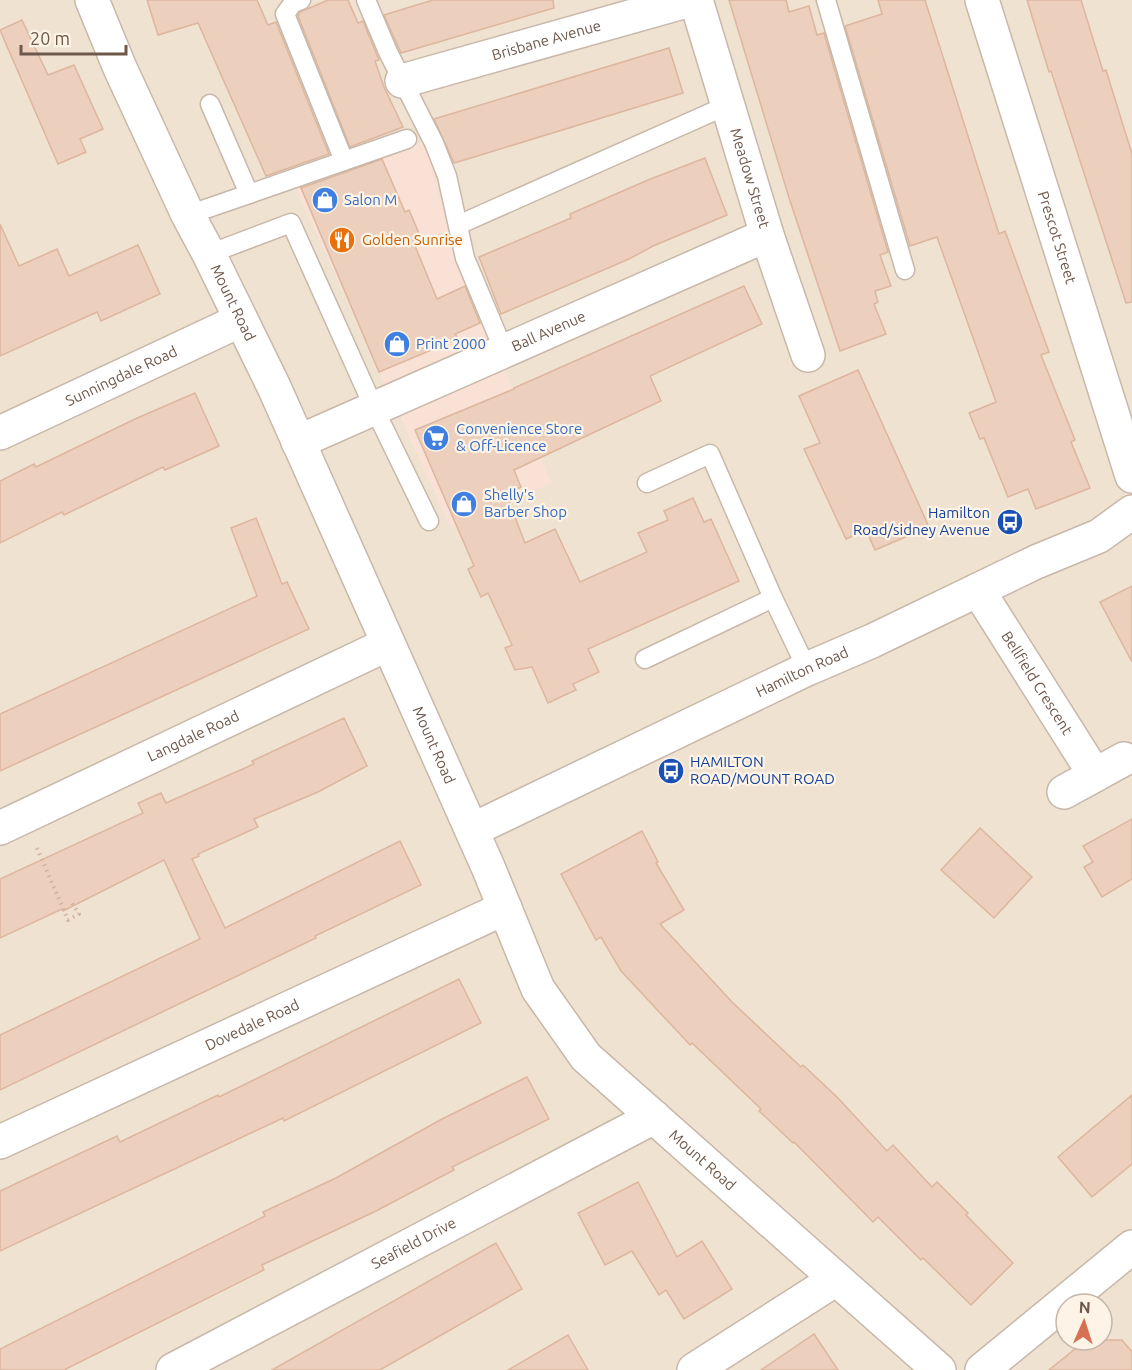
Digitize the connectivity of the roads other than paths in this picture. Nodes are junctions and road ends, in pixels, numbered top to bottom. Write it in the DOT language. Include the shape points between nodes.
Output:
graph roads {
  1 [pos="92,0"];
  2 [pos="301,0"];
  3 [pos="366,0"];
  4 [pos="690,0"];
  5 [pos="696,0"];
  6 [pos="826,0"];
  7 [pos="982,0"];
  8 [pos="402,81"];
  9 [pos="210,104"];
  10 [pos="728,105"];
  11 [pos="407,139"];
  12 [pos="344,161"];
  13 [pos="249,194"];
  14 [pos="188,215"];
  15 [pos="458,225"];
  16 [pos="767,235"];
  17 [pos="209,254"];
  18 [pos="905,270"];
  19 [pos="241,320"];
  20 [pos="504,351"];
  21 [pos="808,355"];
  22 [pos="374,408"];
  23 [pos="0,433"];
  24 [pos="298,442"];
  25 [pos="1132,476"];
  26 [pos="647,483"];
  27 [pos="1132,512"];
  28 [pos="429,520"];
  29 [pos="978,590"];
  30 [pos="773,598"];
  31 [pos="388,644"];
  32 [pos="645,659"];
  33 [pos="807,669"];
  34 [pos="1124,759"];
  35 [pos="1095,775"];
  36 [pos="1064,792"];
  37 [pos="12,822"];
  38 [pos="471,830"];
  39 [pos="505,908"];
  40 [pos="654,1117"];
  41 [pos="0,1142"];
  42 [pos="1132,1247"];
  43 [pos="836,1279"];
  44 [pos="173,1370"];
  45 [pos="694,1370"];
  46 [pos="939,1370"];
  47 [pos="982,1370"];
  1 -- 14 [label="street, Mount Road"];
  2 -- 12 [label="lane" via="293,3 285,14"];
  3 -- 8 [label="lane"];
  4 -- 8 [label="street, Brisbane Avenue"];
  5 -- 10 [label="street, Meadow Street"];
  6 -- 18 [label="lane"];
  7 -- 25 [label="street, Prescot Street"];
  8 -- 15 [label="lane" via="447,176"];
  9 -- 13 [label="lane"];
  10 -- 15 [label="lane"];
  10 -- 16 [label="street, Meadow Street"];
  11 -- 12 [label="lane"];
  12 -- 13 [label="lane"];
  13 -- 14 [label="lane"];
  14 -- 17 [label="street, Mount Road"];
  15 -- 20 [label="lane" via="465,258"];
  16 -- 20 [label="street, Ball Avenue"];
  16 -- 21 [label="street, Meadow Street"];
  17 -- 19 [label="street, Mount Road"];
  17 -- 22 [label="lane" via="291,223"];
  19 -- 23 [label="street, Sunningdale Road"];
  19 -- 24 [label="street, Mount Road"];
  20 -- 22 [label="street, Ball Avenue"];
  22 -- 24 [label="street, Ball Avenue"];
  22 -- 28 [label="lane"];
  24 -- 31 [label="street, Mount Road"];
  26 -- 30 [label="lane" via="710,454"];
  27 -- 29 [label="street, Hamilton Road" via="1100,536"];
  29 -- 33 [label="street, Hamilton Road"];
  29 -- 35 [label="street, Bellfield Crescent"];
  30 -- 32 [label="lane"];
  30 -- 33 [label="lane"];
  31 -- 37 [label="street, Langdale Road"];
  31 -- 38 [label="street, Mount Road"];
  33 -- 38 [label="street, Hamilton Road"];
  34 -- 35 [label="street"];
  35 -- 36 [label="street"];
  38 -- 39 [label="street, Mount Road"];
  39 -- 40 [label="street, Mount Road" via="538,989 586,1057"];
  39 -- 41 [label="street, Dovedale Road"];
  40 -- 43 [label="street, Mount Road"];
  40 -- 44 [label="street, Seafield Drive"];
  42 -- 47 [label="street"];
  43 -- 45 [label="street"];
  43 -- 46 [label="street, Mount Road"];
}
